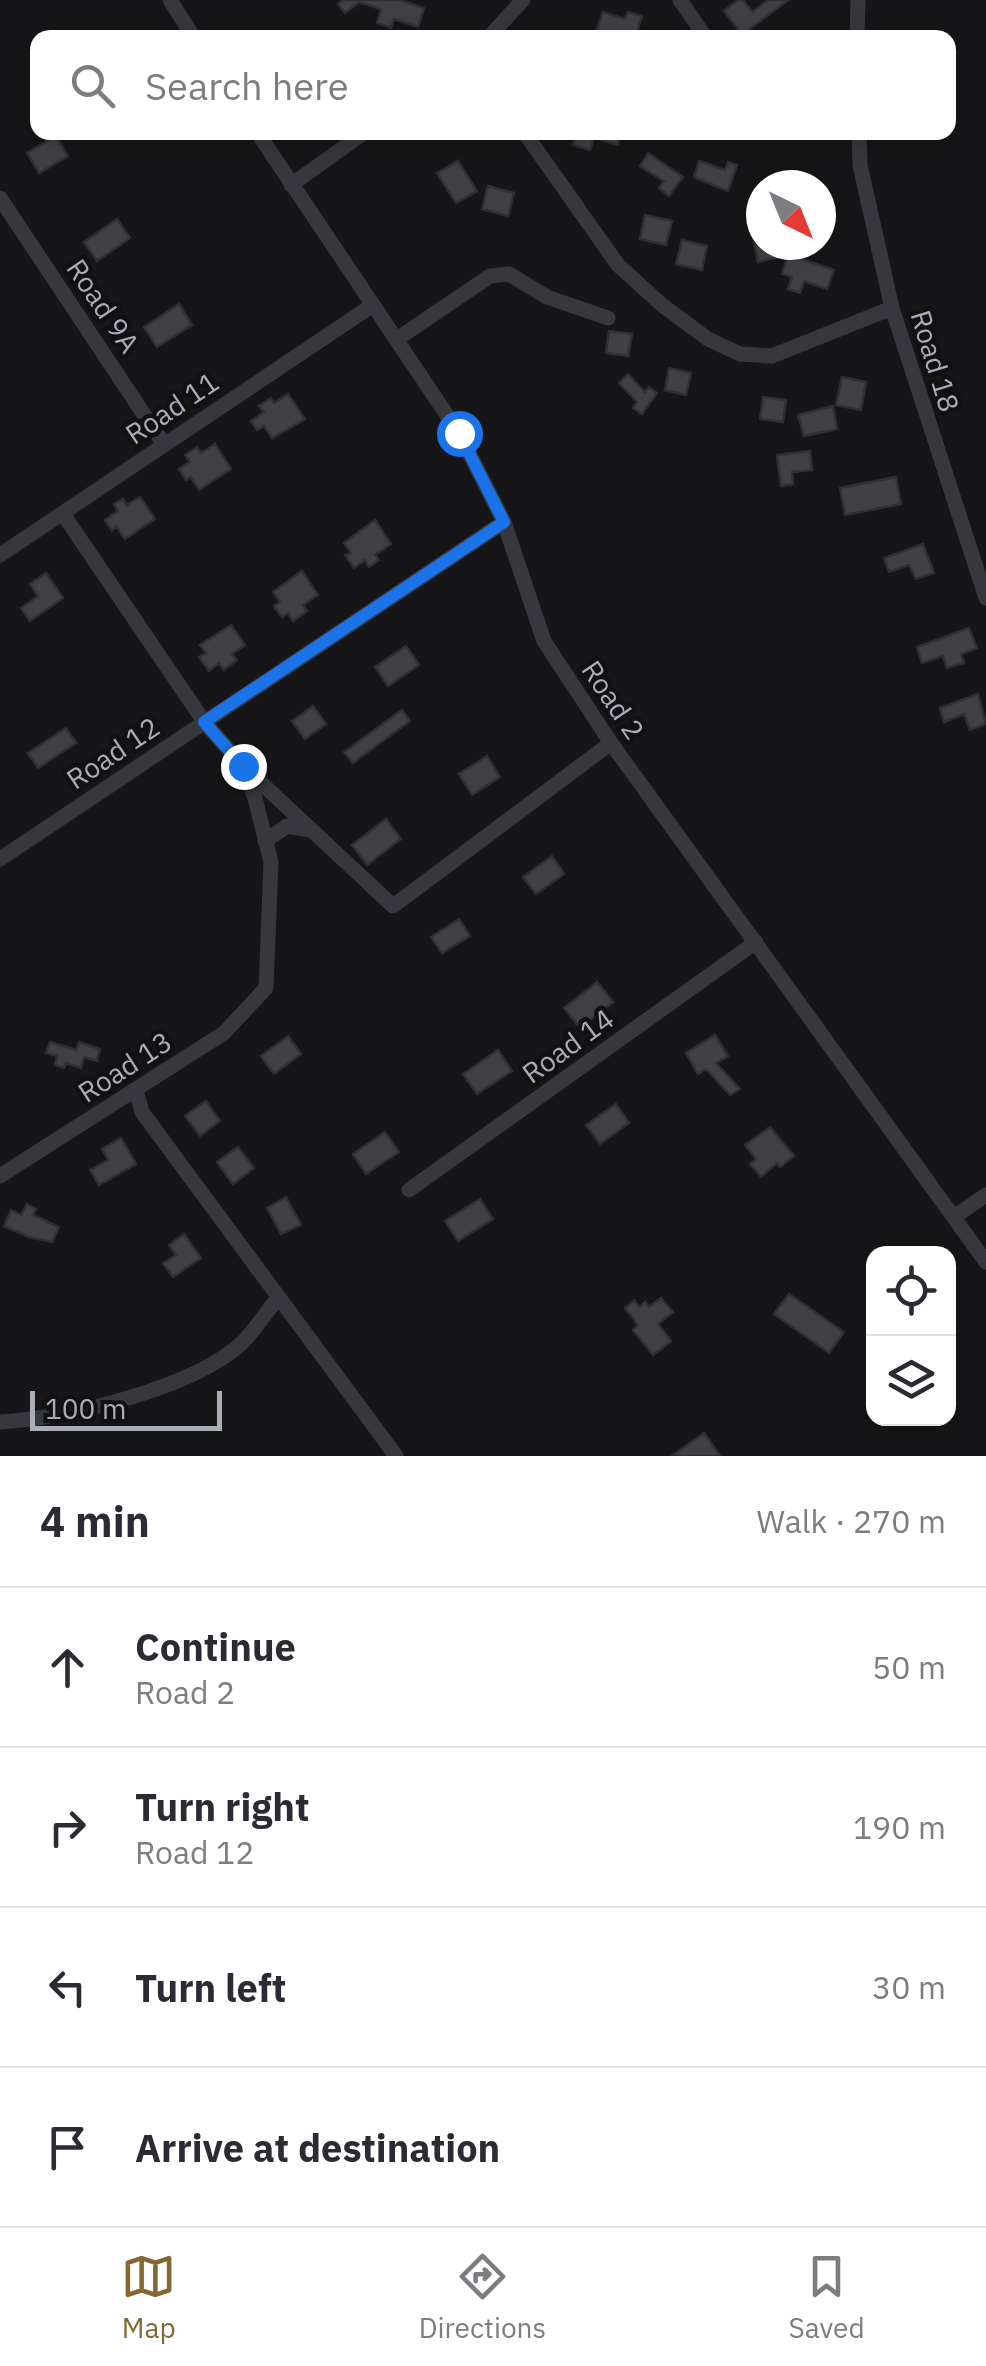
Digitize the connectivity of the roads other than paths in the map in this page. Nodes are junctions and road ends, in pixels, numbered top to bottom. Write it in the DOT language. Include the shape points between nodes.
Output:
graph roads {
  1 [pos="170,0"];
  2 [pos="523,0"];
  3 [pos="680,0"];
  4 [pos="858,0"];
  5 [pos="189,30"];
  6 [pos="495,30"];
  7 [pos="701,30"];
  8 [pos="857,30"];
  9 [pos="262,140"];
  10 [pos="354,140"];
  11 [pos="530,140"];
  12 [pos="859,140"];
  13 [pos="292,185"];
  14 [pos="0,198"];
  15 [pos="373,305"];
  16 [pos="892,308"];
  17 [pos="608,318"];
  18 [pos="397,338"];
  19 [pos="164,443"];
  20 [pos="62,514"];
  21 [pos="504,522"];
  22 [pos="0,555"];
  23 [pos="986,598"];
  24 [pos="204,722"];
  25 [pos="611,743"];
  26 [pos="243,766"];
  27 [pos="310,830"];
  28 [pos="265,840"];
  29 [pos="0,859"];
  30 [pos="756,942"];
  31 [pos="136,1090"];
  32 [pos="0,1176"];
  33 [pos="409,1190"];
  34 [pos="986,1195"];
  35 [pos="954,1217"];
  36 [pos="986,1262"];
  37 [pos="277,1299"];
  38 [pos="0,1422"];
  39 [pos="396,1456"];
  1 -- 5 [label="street"];
  2 -- 6 [label="street"];
  3 -- 7 [label="street"];
  4 -- 8 [label="street"];
  9 -- 13 [label="street, Road 2"];
  10 -- 13 [label="street"];
  11 -- 16 [label="street" via="618,265 708,339 740,354 772,356"];
  12 -- 16 [label="street, Road 18"];
  13 -- 15 [label="street, Road 2"];
  14 -- 19 [label="street, Road 9A"];
  15 -- 18 [label="street, Road 2"];
  15 -- 19 [label="street, Road 11"];
  16 -- 23 [label="street, Road 18"];
  17 -- 18 [label="street" via="501,273"];
  18 -- 21 [label="street, Road 2" via="459,433"];
  19 -- 20 [label="street, Road 11"];
  20 -- 22 [label="street, Road 11"];
  20 -- 24 [label="street"];
  21 -- 24 [label="street, Road 12"];
  21 -- 25 [label="street, Road 2" via="544,641"];
  24 -- 26 [label="street"];
  24 -- 29 [label="street, Road 12"];
  25 -- 27 [label="street" via="393,906"];
  25 -- 30 [label="street, Road 2"];
  26 -- 27 [label="street"];
  26 -- 28 [label="street"];
  27 -- 28 [label="street" via="287,826"];
  28 -- 31 [label="street, Road 13" via="266,988 224,1033"];
  30 -- 33 [label="street, Road 14"];
  30 -- 35 [label="street, Road 2"];
  31 -- 32 [label="street, Road 13"];
  31 -- 37 [label="street" via="142,1112"];
  34 -- 35 [label="street"];
  35 -- 36 [label="street, Road 2"];
  37 -- 38 [label="street" via="242,1343 194,1372 104,1406"];
  37 -- 39 [label="street"];
}
